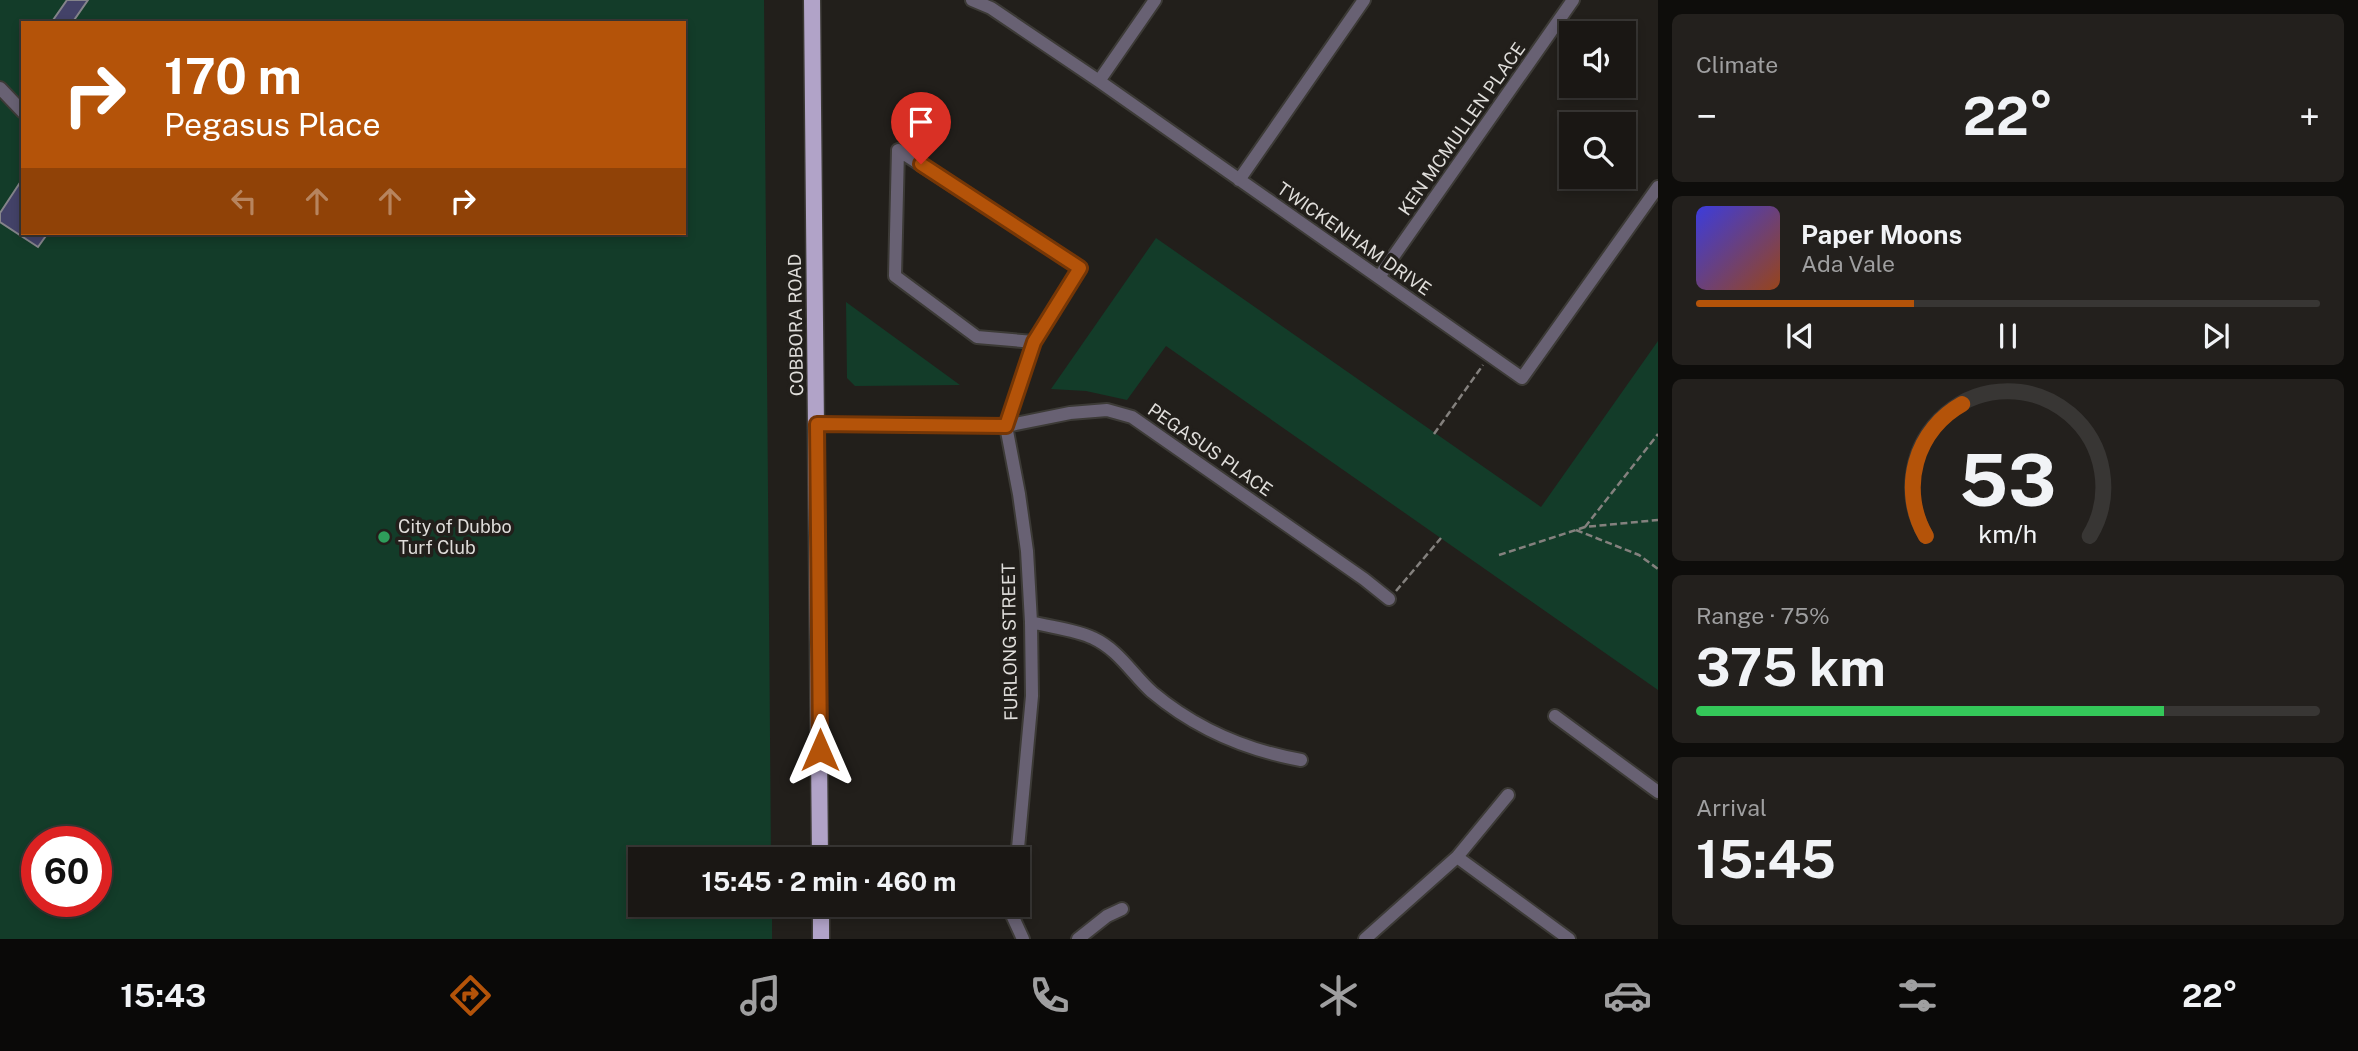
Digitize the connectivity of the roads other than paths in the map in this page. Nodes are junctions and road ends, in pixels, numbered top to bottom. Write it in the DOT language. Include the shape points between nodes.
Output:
graph roads {
  1 [pos="812,0"];
  2 [pos="972,0"];
  3 [pos="1155,0"];
  4 [pos="1364,0"];
  5 [pos="1573,0"];
  6 [pos="1099,81"];
  7 [pos="0,88"];
  8 [pos="21,110"];
  9 [pos="1239,180"];
  10 [pos="1658,187"];
  11 [pos="1379,277"];
  12 [pos="1034,342"];
  13 [pos="817,424"];
  14 [pos="1006,426"];
  15 [pos="1390,599"];
  16 [pos="1031,622"];
  17 [pos="1555,716"];
  18 [pos="1301,760"];
  19 [pos="1658,792"];
  20 [pos="1508,795"];
  21 [pos="821,847"];
  22 [pos="1018,847"];
  23 [pos="1457,857"];
  24 [pos="1122,909"];
  25 [pos="821,917"];
  26 [pos="1013,917"];
  27 [pos="821,939"];
  28 [pos="1023,939"];
  29 [pos="1078,939"];
  30 [pos="1365,939"];
  31 [pos="1569,939"];
  1 -- 13 [label="main road, COBBORA ROAD"];
  2 -- 6 [label="street, TWICKENHAM DRIVE"];
  3 -- 6 [label="street"];
  4 -- 9 [label="street"];
  5 -- 11 [label="street, KEN MCMULLEN PLACE"];
  6 -- 9 [label="street, TWICKENHAM DRIVE"];
  7 -- 8 [label="street"];
  9 -- 11 [label="street, TWICKENHAM DRIVE"];
  10 -- 11 [label="street, TWICKENHAM DRIVE" via="1522,377"];
  12 -- 12 [label="street" via="1080,268 898,149 895,276 977,337"];
  12 -- 14 [label="street"];
  13 -- 14 [label="street, PEGASUS PLACE"];
  13 -- 21 [label="main road, COBBORA ROAD"];
  14 -- 15 [label="street, PEGASUS PLACE" via="1107,410 1132,417"];
  14 -- 16 [label="street, FURLONG STREET" via="1027,551"];
  16 -- 18 [label="street" via="1093,638 1120,656 1151,691 1189,720 1231,742"];
  16 -- 22 [label="street, FURLONG STREET" via="1032,696"];
  17 -- 19 [label="street"];
  20 -- 23 [label="street"];
  23 -- 30 [label="street"];
  23 -- 31 [label="street"];
  24 -- 29 [label="street"];
  25 -- 27 [label="main road"];
  26 -- 28 [label="street"];
}
